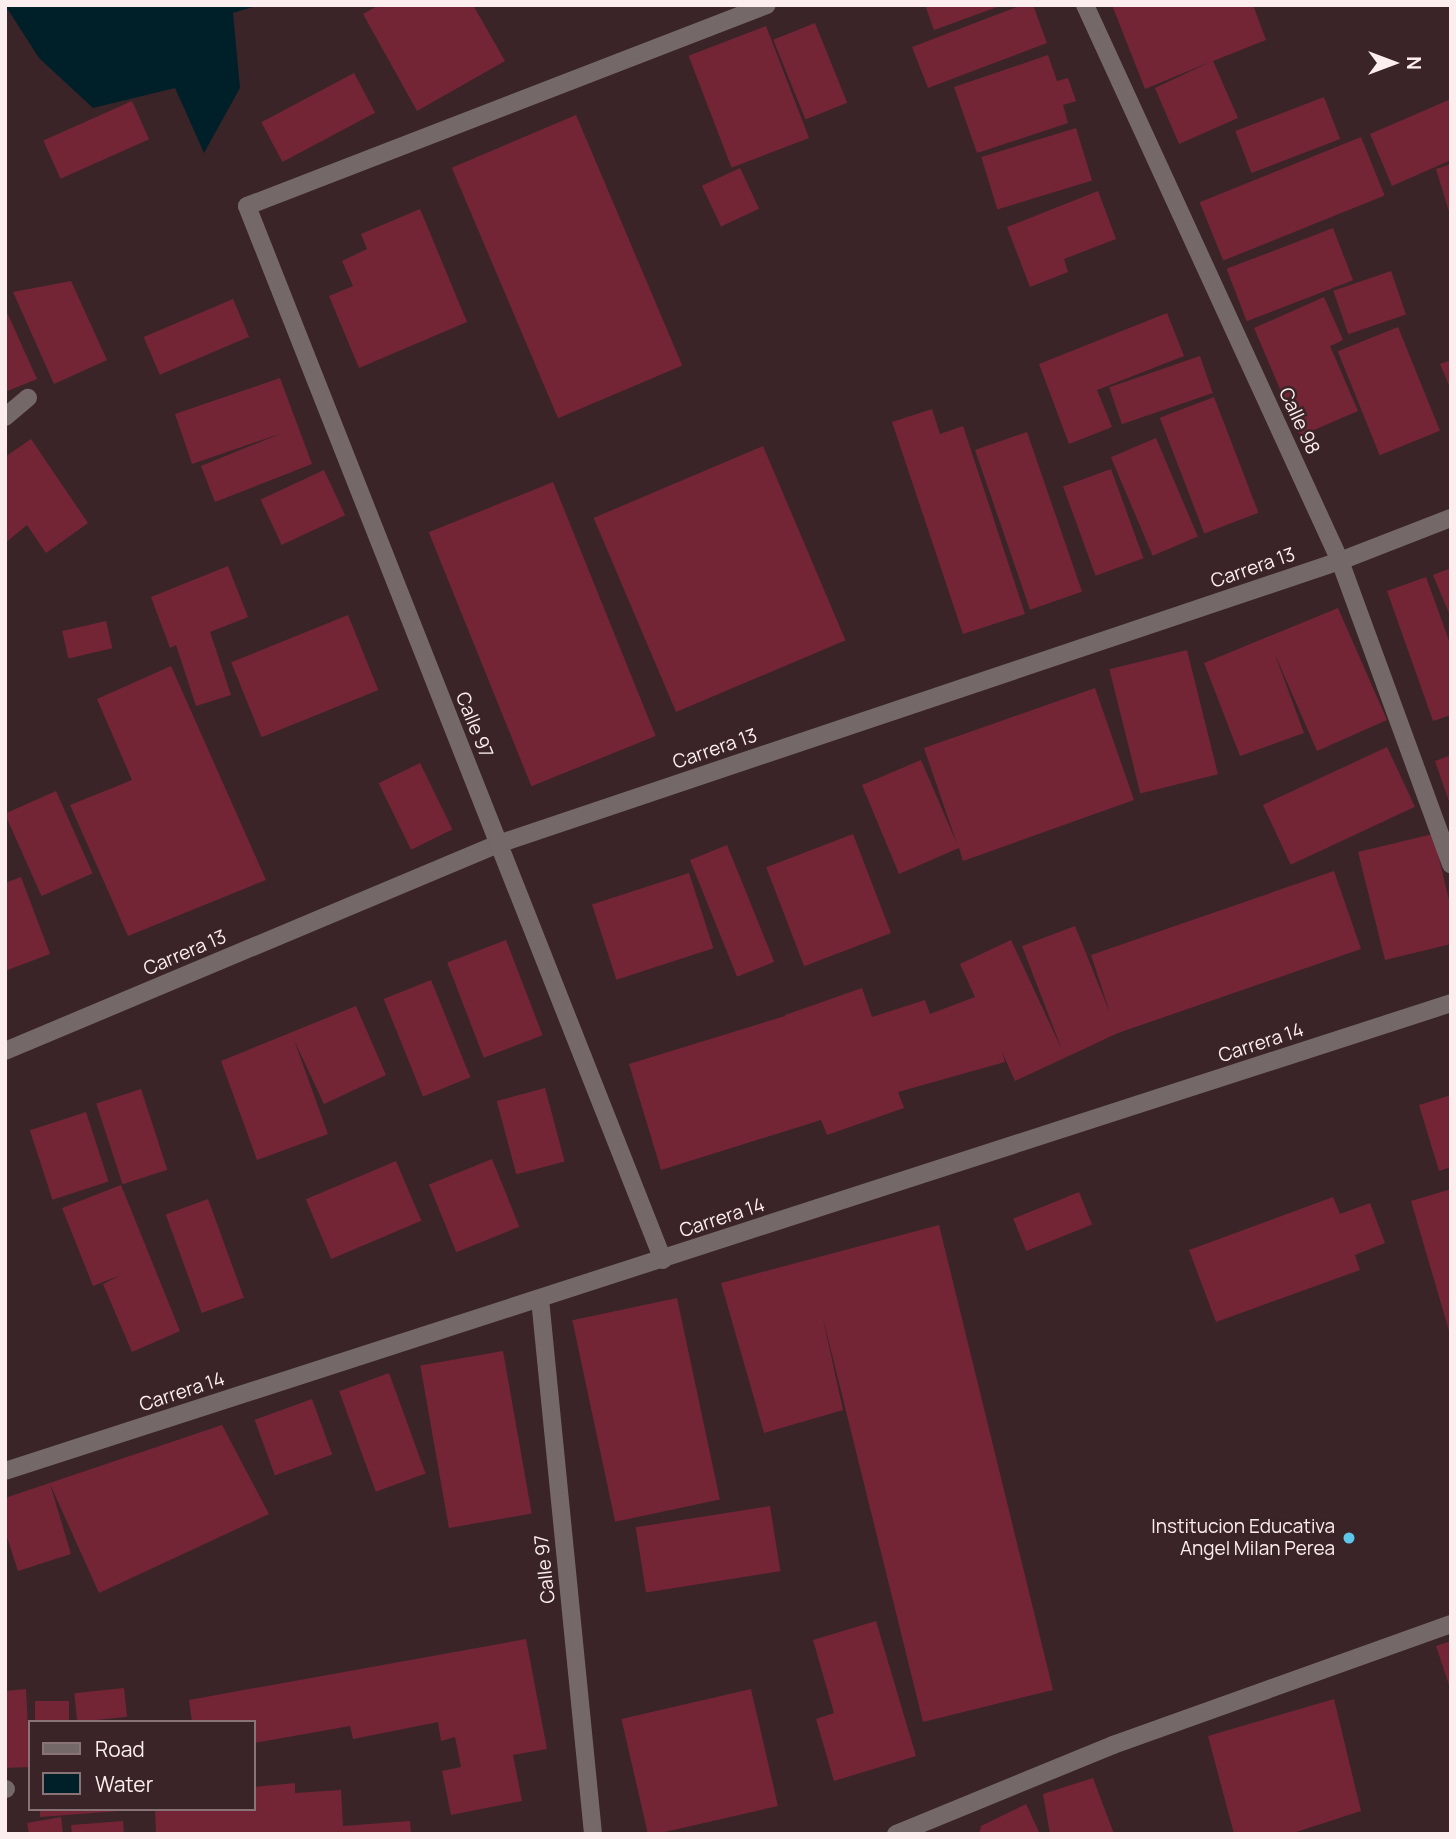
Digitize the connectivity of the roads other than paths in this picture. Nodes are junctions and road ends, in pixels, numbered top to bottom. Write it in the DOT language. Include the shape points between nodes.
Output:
graph roads {
  1 [pos="767,5"];
  2 [pos="1085,5"];
  3 [pos="28,398"];
  4 [pos="5,417"];
  5 [pos="1451,518"];
  6 [pos="1340,561"];
  7 [pos="498,844"];
  8 [pos="1451,864"];
  9 [pos="1451,1003"];
  10 [pos="5,1051"];
  11 [pos="663,1260"];
  12 [pos="540,1299"];
  13 [pos="5,1471"];
  14 [pos="1451,1624"];
  15 [pos="593,1834"];
  16 [pos="896,1834"];
  1 -- 7 [label="street, Calle 97" via="247,206"];
  2 -- 6 [label="street, Calle 98"];
  3 -- 4 [label="street"];
  5 -- 6 [label="street, Carrera 13"];
  6 -- 7 [label="street, Carrera 13"];
  6 -- 8 [label="street, Calle 98"];
  7 -- 10 [label="street, Carrera 13"];
  7 -- 11 [label="street, Calle 97"];
  9 -- 11 [label="street, Carrera 14"];
  11 -- 12 [label="street, Carrera 14"];
  12 -- 13 [label="street, Carrera 14"];
  12 -- 15 [label="street, Calle 97"];
  14 -- 16 [label="street" via="1113,1745"];
}
